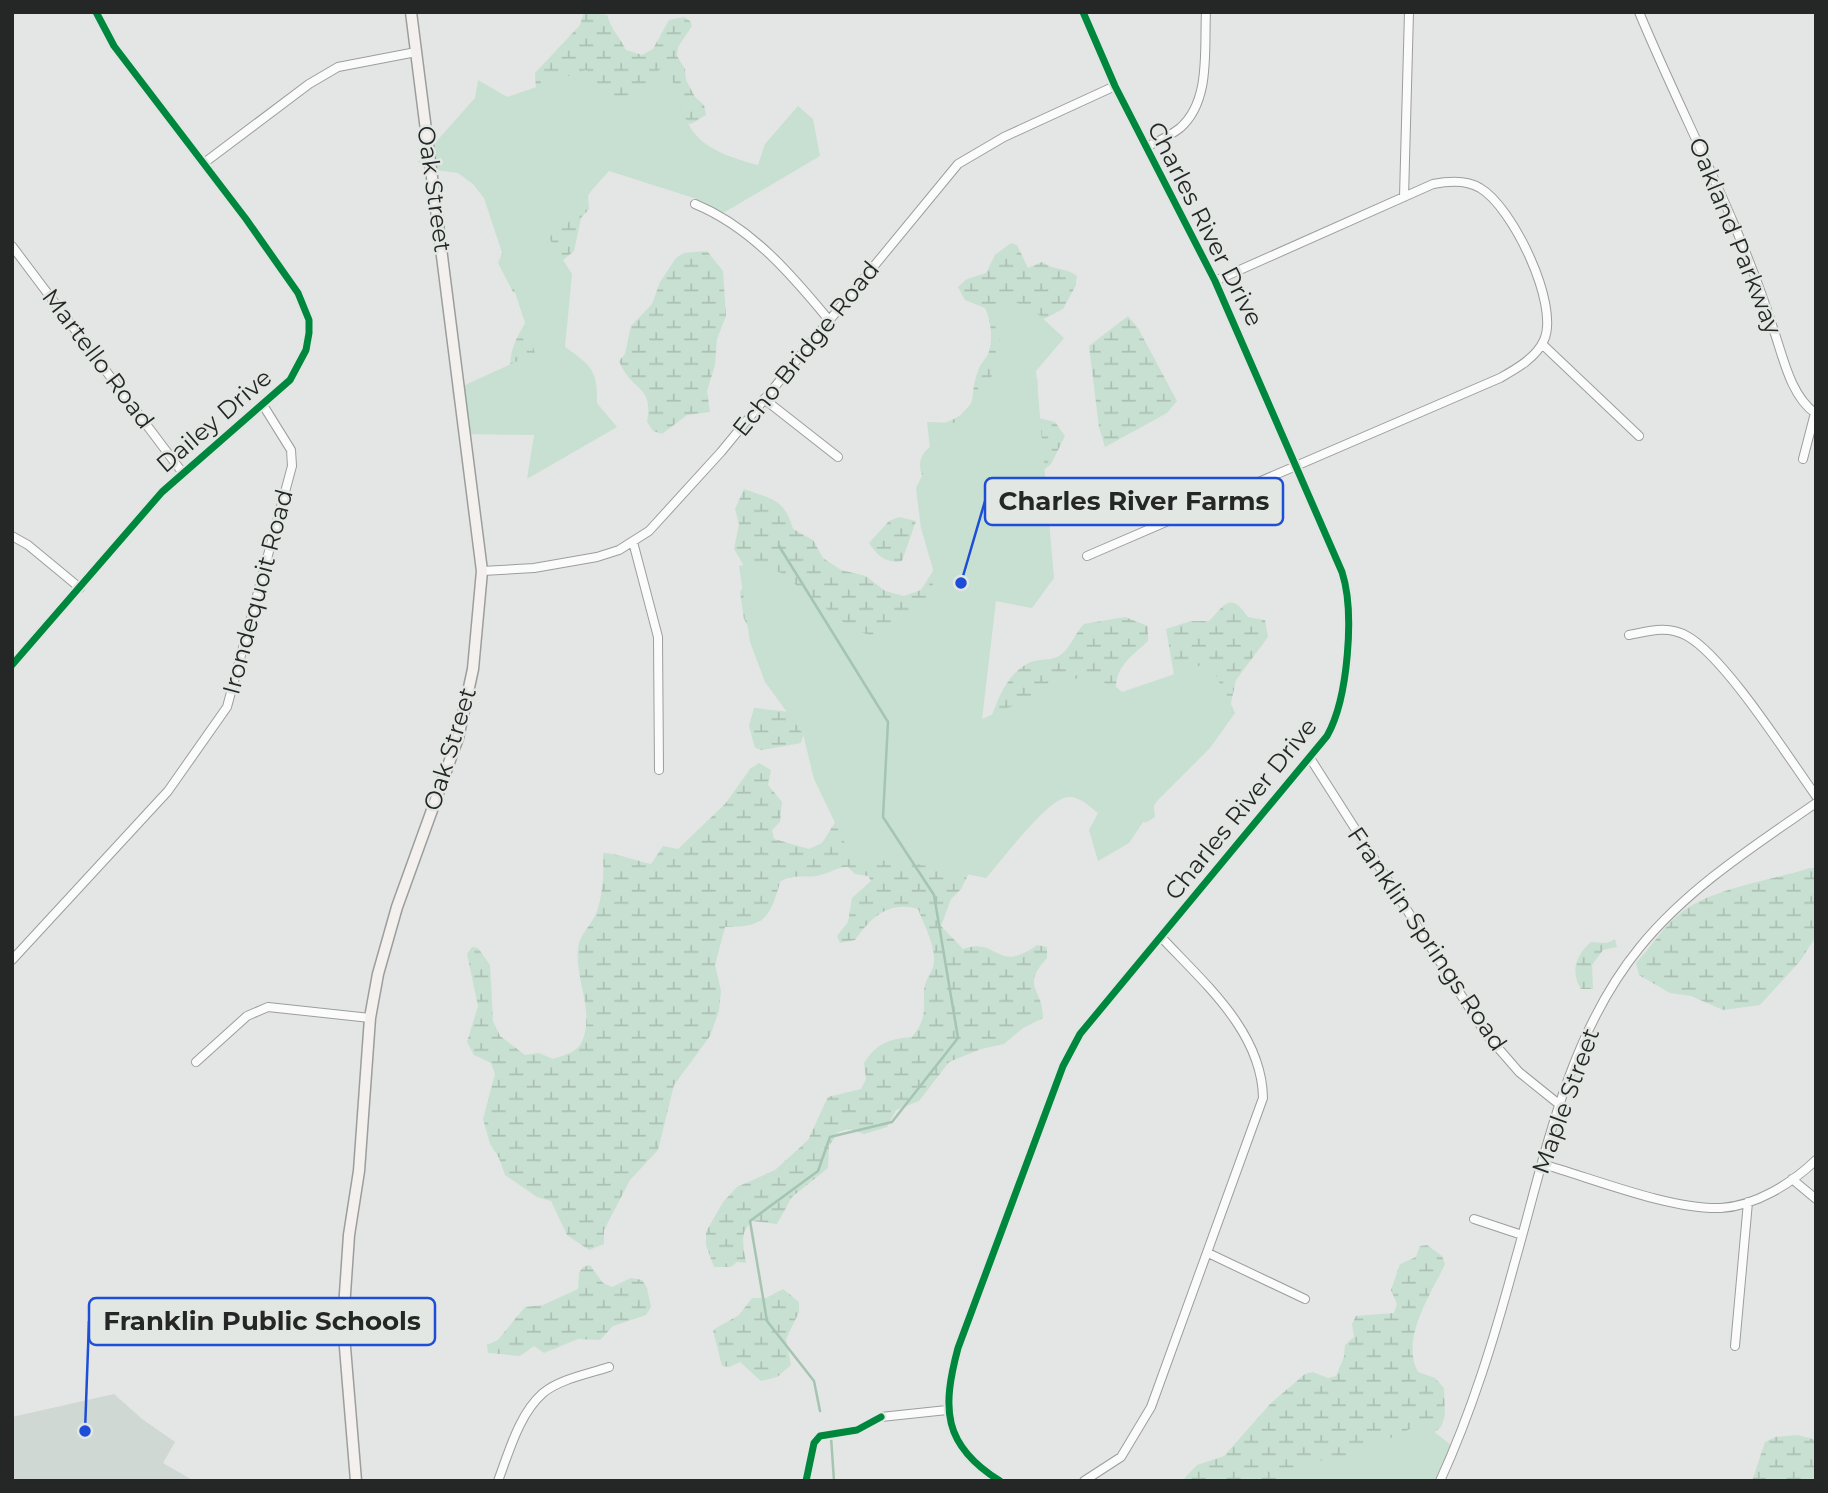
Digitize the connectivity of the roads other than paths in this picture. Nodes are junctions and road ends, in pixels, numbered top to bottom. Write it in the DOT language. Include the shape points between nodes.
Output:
graph roads {
  1 [pos="96,12"];
  2 [pos="411,12"];
  3 [pos="1083,12"];
  4 [pos="1206,12"];
  5 [pos="1409,12"];
  6 [pos="1639,12"];
  7 [pos="416,52"];
  8 [pos="1115,86"];
  9 [pos="1146,147"];
  10 [pos="204,163"];
  11 [pos="1404,197"];
  12 [pos="695,204"];
  13 [pos="12,246"];
  14 [pos="1215,281"];
  15 [pos="830,320"];
  16 [pos="1542,344"];
  17 [pos="764,399"];
  18 [pos="263,405"];
  19 [pos="1815,413"];
  20 [pos="1639,436"];
  21 [pos="838,457"];
  22 [pos="1803,460"];
  23 [pos="1297,467"];
  24 [pos="183,472"];
  25 [pos="12,536"];
  26 [pos="633,542"];
  27 [pos="1087,556"];
  28 [pos="482,571"];
  29 [pos="80,588"];
  30 [pos="1629,635"];
  31 [pos="12,665"];
  32 [pos="1310,758"];
  33 [pos="659,770"];
  34 [pos="1816,796"];
  35 [pos="1816,803"];
  36 [pos="1162,938"];
  37 [pos="12,960"];
  38 [pos="370,1018"];
  39 [pos="196,1062"];
  40 [pos="1560,1105"];
  41 [pos="1816,1160"];
  42 [pos="1542,1164"];
  43 [pos="1792,1178"];
  44 [pos="1816,1199"];
  45 [pos="1748,1202"];
  46 [pos="1474,1219"];
  47 [pos="1522,1235"];
  48 [pos="1208,1254"];
  49 [pos="1305,1299"];
  50 [pos="1735,1346"];
  51 [pos="609,1367"];
  52 [pos="947,1410"];
  53 [pos="881,1417"];
  54 [pos="356,1481"];
  55 [pos="498,1481"];
  56 [pos="1000,1481"];
  57 [pos="1084,1481"];
  58 [pos="1440,1481"];
  1 -- 10 [label="street, Dailey Drive" via="114,46"];
  2 -- 7 [label="main road, Oak Street"];
  3 -- 8 [label="street, Charles River Drive"];
  4 -- 9 [label="street" via="1198,102 1177,131"];
  5 -- 11 [label="street"];
  6 -- 19 [label="street, Oakland Parkway" via="1741,237 1794,387"];
  7 -- 10 [label="street" via="338,67"];
  7 -- 28 [label="main road, Oak Street"];
  8 -- 9 [label="street, Charles River Drive"];
  8 -- 15 [label="street, Echo Bridge Road" via="1004,137 958,164"];
  9 -- 14 [label="street, Charles River Drive"];
  10 -- 18 [label="street, Dailey Drive" via="298,293 309,320 306,350 298,369"];
  11 -- 14 [label="street"];
  11 -- 16 [label="street" via="1433,184 1457,181 1480,188 1501,205 1544,294 1546,332"];
  12 -- 15 [label="street" via="734,223 754,239"];
  13 -- 24 [label="street, Martello Road"];
  14 -- 23 [label="street, Charles River Drive"];
  15 -- 17 [label="street, Echo Bridge Road"];
  16 -- 20 [label="street"];
  16 -- 23 [label="street" via="1518,368 1500,378"];
  17 -- 21 [label="street"];
  17 -- 26 [label="street, Echo Bridge Road" via="664,518"];
  18 -- 24 [label="street, Dailey Drive"];
  18 -- 37 [label="street, Irondequoit Road" via="291,450 292,466 227,706 168,791"];
  19 -- 22 [label="street, Oakland Parkway"];
  23 -- 27 [label="street"];
  23 -- 32 [label="street, Charles River Drive" via="1347,588 1339,706 1334,724"];
  24 -- 29 [label="street, Dailey Drive"];
  25 -- 29 [label="street"];
  26 -- 28 [label="street, Echo Bridge Road" via="569,563"];
  26 -- 33 [label="street" via="658,637"];
  28 -- 38 [label="main road, Oak Street" via="473,669 461,726 397,907"];
  29 -- 31 [label="street, Dailey Drive"];
  30 -- 34 [label="street" via="1660,628 1686,636 1711,656"];
  32 -- 36 [label="street, Charles River Drive"];
  32 -- 40 [label="street, Franklin Springs Road" via="1486,1034 1519,1072"];
  35 -- 40 [label="street, Maple Street" via="1730,863 1639,948 1594,1021"];
  36 -- 48 [label="street" via="1247,1036 1263,1076 1263,1098"];
  36 -- 52 [label="street, Charles River Drive" via="1080,1034 1063,1066 958,1348"];
  38 -- 39 [label="street" via="268,1007 247,1016"];
  38 -- 54 [label="main road, Oak Street" via="342,1322"];
  40 -- 42 [label="street, Maple Street"];
  41 -- 43 [label="street"];
  42 -- 45 [label="street" via="1657,1198 1722,1208"];
  42 -- 47 [label="street, Maple Street"];
  43 -- 44 [label="street"];
  43 -- 45 [label="street"];
  45 -- 50 [label="street"];
  46 -- 47 [label="street"];
  47 -- 58 [label="street, Maple Street" via="1473,1404"];
  48 -- 49 [label="street"];
  48 -- 57 [label="street" via="1143,1423 1121,1457"];
  51 -- 55 [label="street" via="544,1392 529,1409"];
  52 -- 53 [label="street"];
  52 -- 56 [label="street" via="968,1453"];
}
